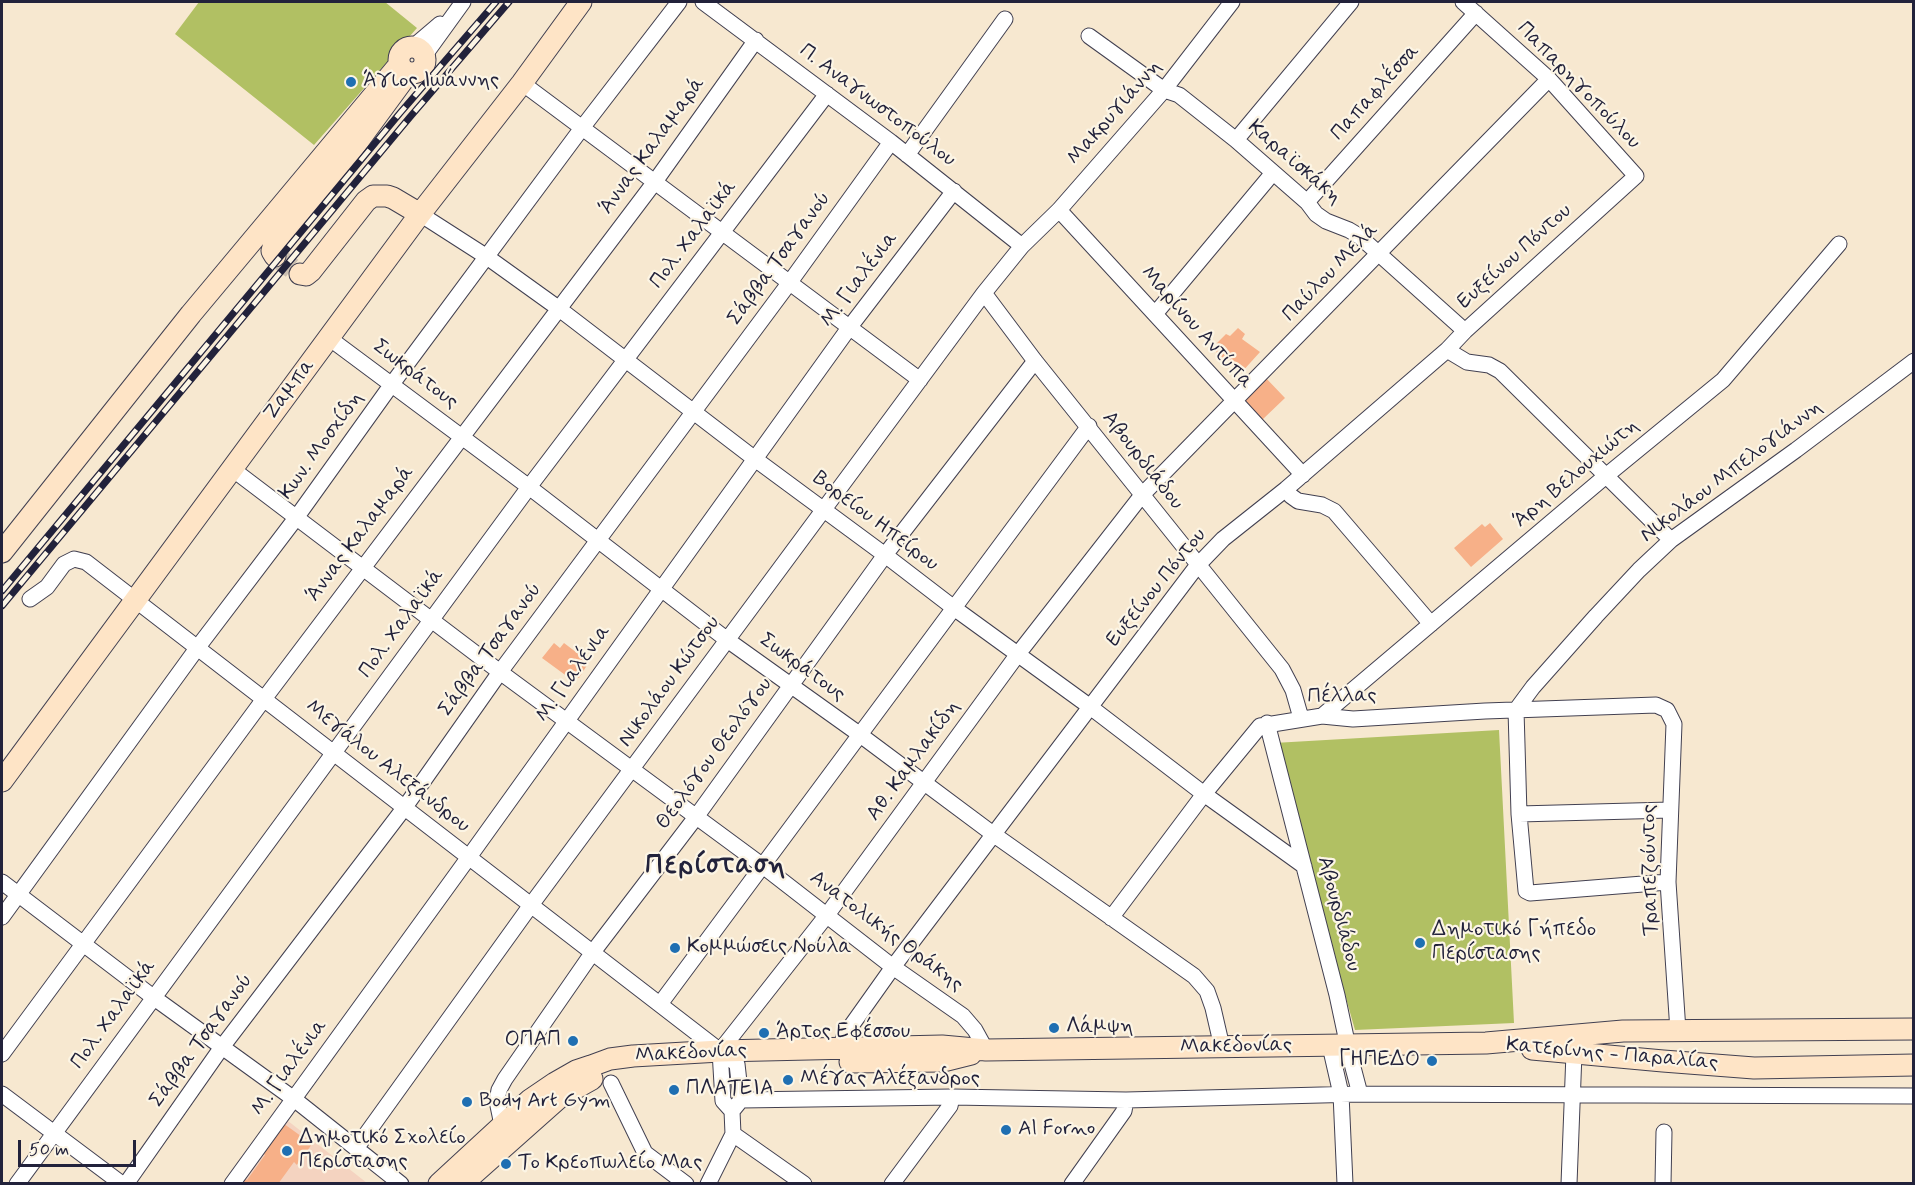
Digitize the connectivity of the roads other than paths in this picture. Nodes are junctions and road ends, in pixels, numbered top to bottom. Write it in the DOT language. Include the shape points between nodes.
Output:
graph roads {
  1 [pos="581,2"];
  2 [pos="679,2"];
  3 [pos="703,2"];
  4 [pos="1232,2"];
  5 [pos="1351,2"];
  6 [pos="1463,2"];
  7 [pos="458,7"];
  8 [pos="1476,13"];
  9 [pos="1005,19"];
  10 [pos="1089,36"];
  11 [pos="756,40"];
  12 [pos="418,51"];
  13 [pos="404,69"];
  14 [pos="1549,80"];
  15 [pos="522,83"];
  16 [pos="1164,90"];
  17 [pos="827,94"];
  18 [pos="582,128"];
  19 [pos="1236,141"];
  20 [pos="891,142"];
  21 [pos="907,155"];
  22 [pos="1272,174"];
  23 [pos="1636,176"];
  24 [pos="654,183"];
  25 [pos="954,191"];
  26 [pos="1307,202"];
  27 [pos="1059,210"];
  28 [pos="420,214"];
  29 [pos="721,233"];
  30 [pos="1839,244"];
  31 [pos="1023,246"];
  32 [pos="1379,255"];
  33 [pos="275,256"];
  34 [pos="487,256"];
  35 [pos="300,274"];
  36 [pos="790,282"];
  37 [pos="984,293"];
  38 [pos="558,308"];
  39 [pos="1155,314"];
  40 [pos="849,327"];
  41 [pos="1465,331"];
  42 [pos="329,338"];
  43 [pos="1447,350"];
  44 [pos="626,359"];
  45 [pos="1035,361"];
  46 [pos="1914,361"];
  47 [pos="920,380"];
  48 [pos="392,384"];
  49 [pos="1234,401"];
  50 [pos="694,411"];
  51 [pos="1089,426"];
  52 [pos="461,436"];
  53 [pos="755,459"];
  54 [pos="231,468"];
  55 [pos="1303,475"];
  56 [pos="1606,476"];
  57 [pos="529,487"];
  58 [pos="1286,489"];
  59 [pos="1142,495"];
  60 [pos="823,509"];
  61 [pos="296,518"];
  62 [pos="597,540"];
  63 [pos="1671,540"];
  64 [pos="2,552"];
  65 [pos="885,555"];
  66 [pos="1197,566"];
  67 [pos="362,568"];
  68 [pos="661,588"];
  69 [pos="30,599"];
  70 [pos="136,600"];
  71 [pos="954,608"];
  72 [pos="432,619"];
  73 [pos="1431,624"];
  74 [pos="726,639"];
  75 [pos="198,647"];
  76 [pos="1018,654"];
  77 [pos="500,672"];
  78 [pos="790,686"];
  79 [pos="264,699"];
  80 [pos="1089,706"];
  81 [pos="1516,710"];
  82 [pos="1668,710"];
  83 [pos="1322,716"];
  84 [pos="1301,718"];
  85 [pos="567,721"];
  86 [pos="1267,723"];
  87 [pos="859,734"];
  88 [pos="334,752"];
  89 [pos="632,770"];
  90 [pos="2,781"];
  91 [pos="924,783"];
  92 [pos="1204,794"];
  93 [pos="405,807"];
  94 [pos="1670,810"];
  95 [pos="1519,814"];
  96 [pos="696,817"];
  97 [pos="993,834"];
  98 [pos="469,857"];
  99 [pos="763,866"];
  100 [pos="1304,866"];
  101 [pos="2,882"];
  102 [pos="1668,882"];
  103 [pos="19,894"];
  104 [pos="531,905"];
  105 [pos="827,915"];
  106 [pos="2,917"];
  107 [pos="1111,918"];
  108 [pos="83,942"];
  109 [pos="593,952"];
  110 [pos="893,967"];
  111 [pos="153,997"];
  112 [pos="660,1004"];
  113 [pos="1914,1029"];
  114 [pos="1678,1030"];
  115 [pos="1486,1043"];
  116 [pos="1339,1046"];
  117 [pos="222,1047"];
  118 [pos="1222,1047"];
  119 [pos="841,1048"];
  120 [pos="986,1050"];
  121 [pos="1574,1053"];
  122 [pos="2,1054"];
  123 [pos="726,1060"];
  124 [pos="1914,1065"];
  125 [pos="611,1083"];
  126 [pos="2,1094"];
  127 [pos="1341,1094"];
  128 [pos="1360,1094"];
  129 [pos="1573,1094"];
  130 [pos="1914,1096"];
  131 [pos="952,1097"];
  132 [pos="294,1099"];
  133 [pos="1126,1100"];
  134 [pos="736,1106"];
  135 [pos="502,1125"];
  136 [pos="55,1132"];
  137 [pos="1664,1132"];
  138 [pos="733,1134"];
  139 [pos="357,1148"];
  140 [pos="17,1184"];
  141 [pos="122,1184"];
  142 [pos="126,1184"];
  143 [pos="232,1184"];
  144 [pos="401,1184"];
  145 [pos="439,1184"];
  146 [pos="462,1184"];
  147 [pos="687,1184"];
  148 [pos="708,1184"];
  149 [pos="804,1184"];
  150 [pos="892,1184"];
  151 [pos="1072,1184"];
  152 [pos="1345,1184"];
  153 [pos="1569,1184"];
  154 [pos="1663,1184"];
  1 -- 15 [label="main road, Ζαμπα"];
  2 -- 18 [label="street, Κων. Μοσχίδη"];
  3 -- 11 [label="street, Π. Αναγνωστοπούλου"];
  4 -- 16 [label="street, Μακρυγιάννη"];
  5 -- 19 [label="street"];
  6 -- 8 [label="street, Παπαρηγοπούλου"];
  7 -- 12 [label="street"];
  8 -- 14 [label="street, Παπαρηγοπούλου"];
  8 -- 26 [label="street, Παπαφλέσσα"];
  9 -- 21 [label="street"];
  10 -- 16 [label="street, Καραϊσκάκη"];
  11 -- 17 [label="street, Π. Αναγνωστοπούλου"];
  11 -- 24 [label="street, Άννας Καλαμαρά"];
  12 -- 13 [label="main road" via="401,52"];
  13 -- 33 [label="main road" via="348,155 274,244"];
  13 -- 64 [label="main road" via="191,314"];
  14 -- 23 [label="street, Παπαρηγοπούλου"];
  14 -- 32 [label="street, Παύλου Μελά"];
  15 -- 18 [label="street"];
  15 -- 28 [label="main road, Ζαμπα"];
  16 -- 19 [label="street, Καραϊσκάκη" via="1179,95"];
  16 -- 27 [label="street, Μακρυγιάννη"];
  17 -- 20 [label="street, Π. Αναγνωστοπούλου"];
  17 -- 29 [label="street, Πολ. Χαλαϊκά"];
  18 -- 24 [label="street"];
  18 -- 34 [label="street, Κων. Μοσχίδη"];
  19 -- 22 [label="street, Καραϊσκάκη"];
  20 -- 21 [label="street, Π. Αναγνωστοπούλου"];
  20 -- 36 [label="street, Σάββα Τσαγανού"];
  21 -- 25 [label="street, Π. Αναγνωστοπούλου"];
  22 -- 26 [label="street, Καραϊσκάκη"];
  22 -- 39 [label="street"];
  23 -- 41 [label="street, Ευξείνου Πόντου"];
  24 -- 29 [label="street"];
  24 -- 38 [label="street, Άννας Καλαμαρά"];
  25 -- 31 [label="street, Π. Αναγνωστοπούλου"];
  25 -- 40 [label="street, Μ. Γιαλένια"];
  26 -- 32 [label="street, Καραϊσκάκη" via="1316,214 1359,236"];
  27 -- 31 [label="street, Μακρυγιάννη"];
  27 -- 39 [label="street, Μαρίνου Αντύπα"];
  28 -- 34 [label="street, Βορείου Ηπείρου"];
  28 -- 35 [label="main road" via="393,198 373,196 311,271"];
  28 -- 42 [label="main road, Ζαμπα"];
  29 -- 36 [label="street"];
  29 -- 44 [label="street, Πολ. Χαλαϊκά"];
  30 -- 56 [label="street, Άρη Βελουχιώτη" via="1723,380"];
  31 -- 37 [label="street, Νικολάου Κώτσου"];
  32 -- 41 [label="street, Καραϊσκάκη"];
  32 -- 49 [label="street, Παύλου Μελά"];
  34 -- 38 [label="street, Βορείου Ηπείρου"];
  34 -- 48 [label="street, Κων. Μοσχίδη"];
  36 -- 40 [label="street"];
  36 -- 50 [label="street, Σάββα Τσαγανού"];
  37 -- 45 [label="street, Αβουρδιάδου"];
  37 -- 47 [label="street, Νικολάου Κώτσου"];
  38 -- 44 [label="street, Βορείου Ηπείρου"];
  38 -- 52 [label="street, Άννας Καλαμαρά"];
  39 -- 49 [label="street, Μαρίνου Αντύπα"];
  40 -- 47 [label="street"];
  40 -- 53 [label="street, Μ. Γιαλένια"];
  41 -- 43 [label="street, Ευξείνου Πόντου"];
  42 -- 48 [label="street, Σωκράτους"];
  42 -- 54 [label="main road, Ζαμπα"];
  43 -- 55 [label="street, Ευξείνου Πόντου"];
  43 -- 56 [label="street" via="1467,362 1500,371"];
  44 -- 50 [label="street, Βορείου Ηπείρου"];
  44 -- 57 [label="street, Πολ. Χαλαϊκά"];
  45 -- 51 [label="street, Αβουρδιάδου"];
  45 -- 65 [label="street, Θεολόγου Θεολόγου"];
  46 -- 63 [label="street, Νικολάου Μπελογιάννη"];
  47 -- 60 [label="street, Νικολάου Κώτσου"];
  48 -- 52 [label="street, Σωκράτους"];
  48 -- 61 [label="street, Κων. Μοσχίδη"];
  49 -- 55 [label="street, Μαρίνου Αντύπα"];
  49 -- 59 [label="street, Παύλου Μελά"];
  50 -- 53 [label="street, Βορείου Ηπείρου"];
  50 -- 62 [label="street, Σάββα Τσαγανού"];
  51 -- 59 [label="street, Αβουρδιάδου"];
  51 -- 71 [label="street"];
  52 -- 57 [label="street, Σωκράτους"];
  52 -- 67 [label="street, Άννας Καλαμαρά"];
  53 -- 60 [label="street, Βορείου Ηπείρου"];
  53 -- 68 [label="street, Μ. Γιαλένια"];
  54 -- 61 [label="street, Ανατολικής Θράκης"];
  54 -- 70 [label="main road, Ζαμπα"];
  55 -- 58 [label="street, Ευξείνου Πόντου"];
  56 -- 63 [label="street"];
  56 -- 73 [label="street, Άρη Βελουχιώτη"];
  57 -- 62 [label="street, Σωκράτους"];
  57 -- 72 [label="street, Πολ. Χαλαϊκά"];
  58 -- 66 [label="street, Ευξείνου Πόντου" via="1223,539"];
  58 -- 73 [label="street" via="1298,501 1334,511"];
  59 -- 66 [label="street, Αβουρδιάδου"];
  59 -- 76 [label="street, Αθ. Καμλακίδη"];
  60 -- 65 [label="street, Βορείου Ηπείρου"];
  60 -- 74 [label="street, Νικολάου Κώτσου"];
  61 -- 67 [label="street, Ανατολικής Θράκης"];
  61 -- 75 [label="street, Κων. Μοσχίδη"];
  62 -- 68 [label="street, Σωκράτους"];
  62 -- 77 [label="street, Σάββα Τσαγανού"];
  63 -- 81 [label="street, Νικολάου Μπελογιάννη" via="1596,616"];
  65 -- 71 [label="street, Βορείου Ηπείρου"];
  65 -- 78 [label="street, Θεολόγου Θεολόγου"];
  66 -- 80 [label="street, Ευξείνου Πόντου"];
  66 -- 84 [label="street, Αβουρδιάδου" via="1282,669"];
  67 -- 72 [label="street, Ανατολικής Θράκης"];
  67 -- 79 [label="street, Άννας Καλαμαρά"];
  68 -- 74 [label="street, Σωκράτους"];
  68 -- 85 [label="street, Μ. Γιαλένια"];
  69 -- 70 [label="street, Μεγάλου Αλεξάνδρου" via="47,587 64,564 74,560 86,562"];
  70 -- 75 [label="street, Μεγάλου Αλεξάνδρου"];
  70 -- 90 [label="main road, Ζαμπα"];
  71 -- 76 [label="street, Βορείου Ηπείρου"];
  71 -- 87 [label="street"];
  72 -- 77 [label="street, Ανατολικής Θράκης"];
  72 -- 88 [label="street, Πολ. Χαλαϊκά"];
  73 -- 83 [label="street, Άρη Βελουχιώτη"];
  74 -- 78 [label="street, Σωκράτους"];
  74 -- 89 [label="street, Νικολάου Κώτσου"];
  75 -- 79 [label="street, Μεγάλου Αλεξάνδρου"];
  75 -- 103 [label="street, Κων. Μοσχίδη"];
  76 -- 80 [label="street, Βορείου Ηπείρου"];
  76 -- 91 [label="street, Αθ. Καμλακίδη"];
  77 -- 85 [label="street, Ανατολικής Θράκης"];
  77 -- 93 [label="street, Σάββα Τσαγανού"];
  78 -- 87 [label="street, Σωκράτους"];
  78 -- 96 [label="street, Θεολόγου Θεολόγου"];
  79 -- 88 [label="street, Μεγάλου Αλεξάνδρου"];
  79 -- 108 [label="street, Άννας Καλαμαρά"];
  80 -- 92 [label="street, Βορείου Ηπείρου"];
  80 -- 97 [label="street, Ευξείνου Πόντου"];
  81 -- 82 [label="street, Πέλλας" via="1656,705"];
  81 -- 83 [label="street, Πέλλας" via="1353,719"];
  81 -- 95 [label="street"];
  82 -- 94 [label="street, Τραπεζούντος" via="1674,724"];
  83 -- 84 [label="street, Πέλλας"];
  84 -- 86 [label="street, Πέλλας"];
  85 -- 89 [label="street, Ανατολικής Θράκης"];
  85 -- 98 [label="street, Μ. Γιαλένια"];
  86 -- 92 [label="street" via="1254,731"];
  86 -- 100 [label="street, Αβουρδιάδου"];
  87 -- 91 [label="street, Σωκράτους"];
  87 -- 99 [label="street"];
  88 -- 93 [label="street, Μεγάλου Αλεξάνδρου"];
  88 -- 111 [label="street, Πολ. Χαλαϊκά"];
  89 -- 96 [label="street, Ανατολικής Θράκης"];
  89 -- 104 [label="street, Νικολάου Κώτσου"];
  91 -- 97 [label="street, Σωκράτους"];
  91 -- 105 [label="street, Αθ. Καμλακίδη"];
  92 -- 100 [label="street, Βορείου Ηπείρου"];
  92 -- 107 [label="street"];
  93 -- 98 [label="street, Μεγάλου Αλεξάνδρου"];
  93 -- 117 [label="street, Σάββα Τσαγανού"];
  94 -- 95 [label="street"];
  94 -- 102 [label="street, Τραπεζούντος"];
  95 -- 102 [label="street" via="1524,886 1530,893"];
  96 -- 99 [label="street, Ανατολικής Θράκης"];
  96 -- 109 [label="street, Θεολόγου Θεολόγου"];
  97 -- 107 [label="street, Σωκράτους"];
  97 -- 110 [label="street, Ευξείνου Πόντου"];
  98 -- 104 [label="street, Μεγάλου Αλεξάνδρου"];
  98 -- 132 [label="street, Μ. Γιαλένια"];
  99 -- 105 [label="street, Ανατολικής Θράκης"];
  99 -- 112 [label="street"];
  100 -- 116 [label="street, Αβουρδιάδου" via="1337,995"];
  101 -- 103 [label="street"];
  102 -- 114 [label="street, Τραπεζούντος"];
  103 -- 106 [label="street, Κων. Μοσχίδη"];
  103 -- 108 [label="street"];
  104 -- 109 [label="street, Μεγάλου Αλεξάνδρου"];
  104 -- 139 [label="street, Νικολάου Κώτσου"];
  105 -- 110 [label="street, Ανατολικής Θράκης"];
  105 -- 123 [label="street, Αθ. Καμλακίδη"];
  107 -- 118 [label="street, Σωκράτους" via="1202,982"];
  108 -- 111 [label="street"];
  108 -- 122 [label="street, Άννας Καλαμαρά"];
  109 -- 112 [label="street, Μεγάλου Αλεξάνδρου"];
  109 -- 135 [label="street, Θεολόγου Θεολόγου" via="505,1079 498,1101"];
  110 -- 119 [label="street, Ευξείνου Πόντου" via="844,1036"];
  110 -- 120 [label="street, Ανατολικής Θράκης" via="963,1016"];
  111 -- 117 [label="street"];
  111 -- 136 [label="street, Πολ. Χαλαϊκά"];
  112 -- 123 [label="street, Μεγάλου Αλεξάνδρου"];
  113 -- 114 [label="main road, Κατερίνης - Παραλίας"];
  114 -- 115 [label="main road, Κατερίνης - Παραλίας"];
  115 -- 116 [label="main road, Μακεδονίας"];
  115 -- 121 [label="main road, Κατερίνης - Παραλίας"];
  116 -- 118 [label="main road, Μακεδονίας"];
  116 -- 127 [label="street"];
  116 -- 128 [label="street"];
  117 -- 132 [label="street"];
  117 -- 142 [label="street, Σάββα Τσαγανού"];
  118 -- 120 [label="main road, Μακεδονίας"];
  119 -- 120 [label="main road, Μακεδονίας" via="942,1046"];
  119 -- 123 [label="main road, Μακεδονίας"];
  120 -- 123 [label="main road, Μακεδονίας" via="943,1061"];
  121 -- 124 [label="main road, Κατερίνης - Παραλίας" via="1754,1068"];
  121 -- 129 [label="street"];
  123 -- 134 [label="street" via="723,1101"];
  123 -- 135 [label="main road, Μακεδονίας" via="633,1056 610,1059 555,1083"];
  123 -- 146 [label="main road, Μακεδονίας" via="616,1072 592,1079 560,1097"];
  125 -- 147 [label="street" via="645,1153"];
  126 -- 136 [label="street"];
  127 -- 128 [label="street"];
  127 -- 133 [label="street"];
  127 -- 152 [label="street"];
  128 -- 129 [label="street"];
  129 -- 130 [label="street"];
  129 -- 153 [label="street"];
  131 -- 133 [label="street"];
  131 -- 134 [label="street"];
  131 -- 150 [label="street" via="950,1106"];
  132 -- 139 [label="street"];
  132 -- 143 [label="street, Μ. Γιαλένια"];
  133 -- 151 [label="street" via="1124,1111"];
  134 -- 138 [label="street"];
  135 -- 145 [label="main road, Μακεδονίας"];
  136 -- 140 [label="street, Πολ. Χαλαϊκά"];
  136 -- 141 [label="street"];
  137 -- 154 [label="street"];
  138 -- 148 [label="street"];
  138 -- 149 [label="street"];
  139 -- 144 [label="street"];
}
